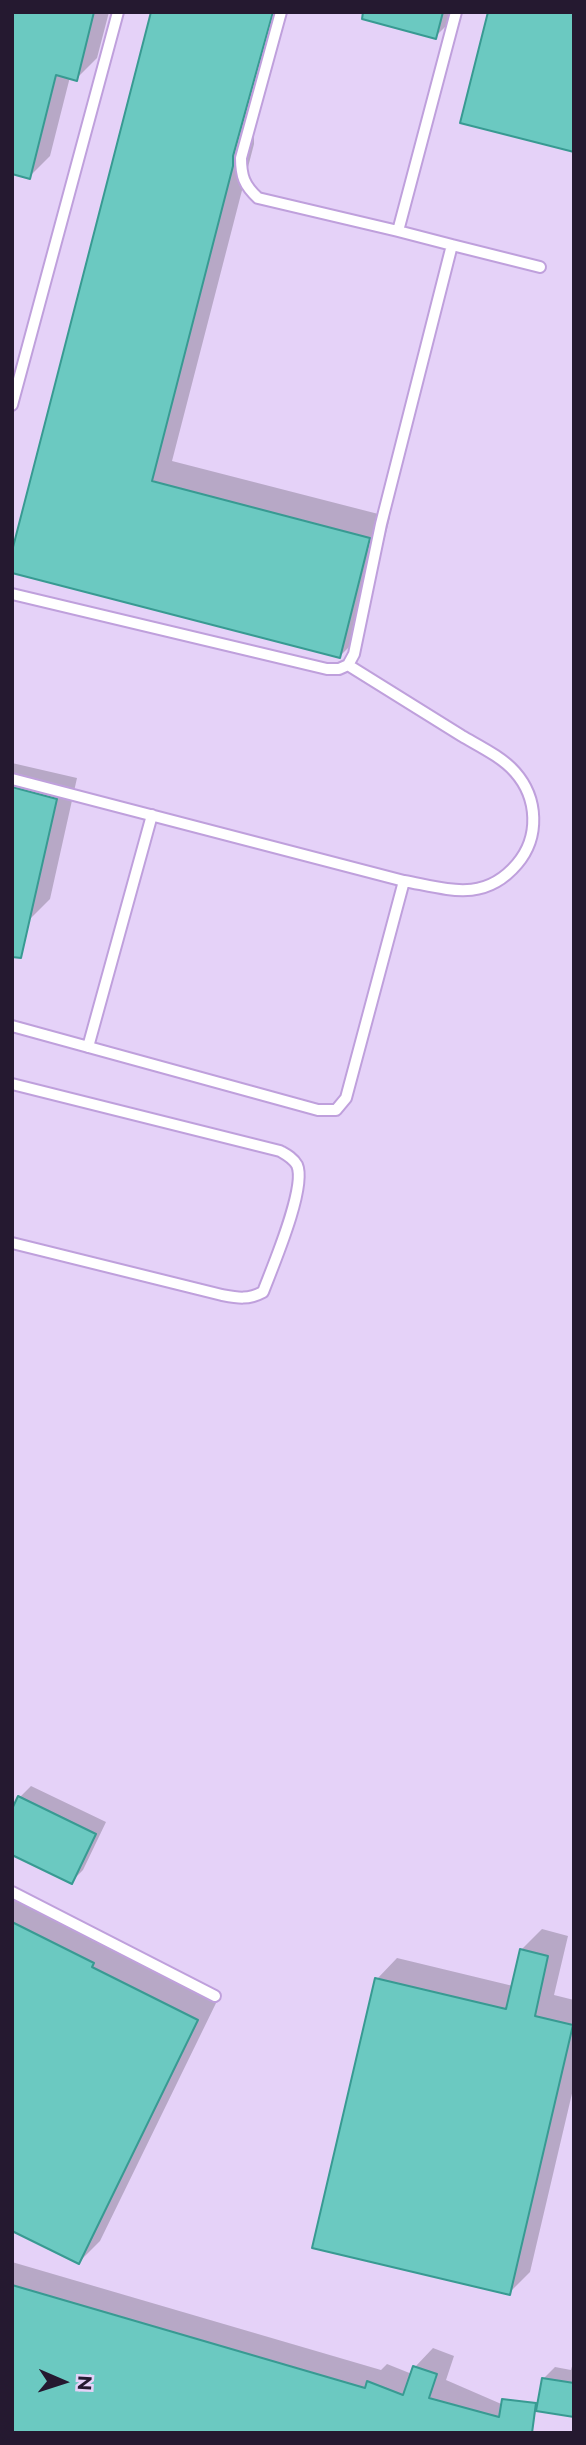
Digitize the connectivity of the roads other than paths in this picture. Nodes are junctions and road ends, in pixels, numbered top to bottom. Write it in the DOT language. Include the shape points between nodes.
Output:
graph roads {
  1 [pos="118,12"];
  2 [pos="281,12"];
  3 [pos="456,12"];
  4 [pos="398,230"];
  5 [pos="452,245"];
  6 [pos="540,267"];
  7 [pos="12,405"];
  8 [pos="12,594"];
  9 [pos="348,665"];
  10 [pos="12,779"];
  11 [pos="152,815"];
  12 [pos="404,881"];
  13 [pos="12,1026"];
  14 [pos="88,1047"];
  15 [pos="12,1084"];
  16 [pos="12,1243"];
  17 [pos="12,1892"];
  18 [pos="215,1996"];
  1 -- 7 [label="lane"];
  2 -- 4 [label="lane" via="241,158 247,188 258,198"];
  3 -- 4 [label="lane"];
  4 -- 5 [label="lane"];
  5 -- 6 [label="lane"];
  5 -- 9 [label="lane"];
  8 -- 9 [label="lane" via="327,669"];
  9 -- 12 [label="lane" via="514,771 531,797 534,828 526,854 494,885 463,892"];
  10 -- 11 [label="lane"];
  11 -- 12 [label="lane"];
  11 -- 14 [label="lane"];
  12 -- 14 [label="lane" via="346,1098 336,1110 318,1110"];
  13 -- 14 [label="lane"];
  15 -- 16 [label="lane" via="280,1151 298,1167 299,1180 263,1292 252,1298 222,1295"];
  17 -- 18 [label="lane"];
}
